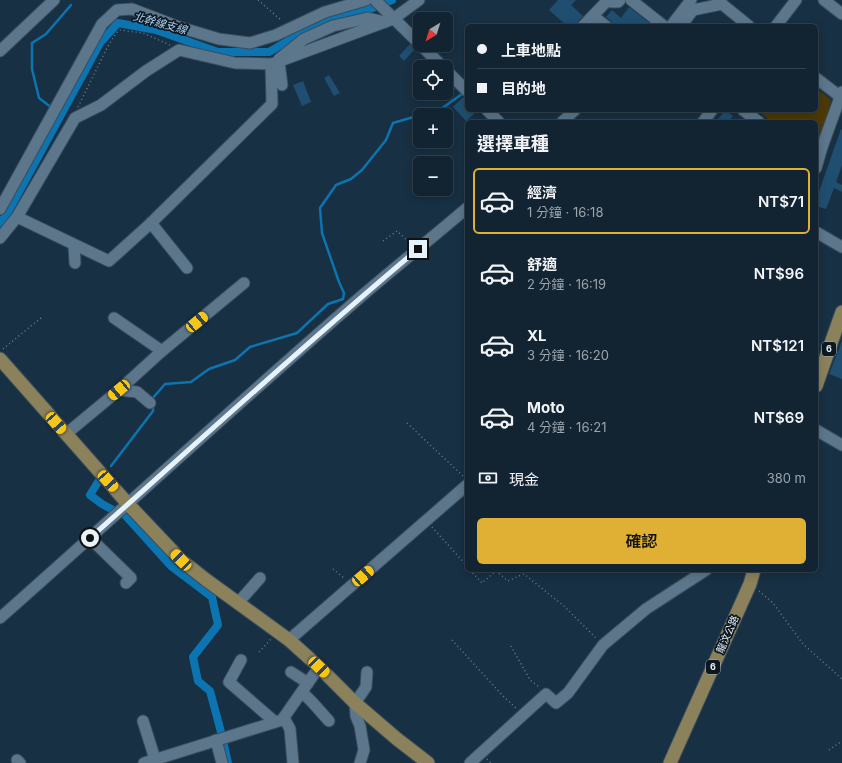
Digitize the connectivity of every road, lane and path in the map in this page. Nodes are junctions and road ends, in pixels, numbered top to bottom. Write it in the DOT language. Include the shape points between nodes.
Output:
graph roads {
  1 [pos="54,0"];
  2 [pos="258,0"];
  3 [pos="419,0"];
  4 [pos="609,0"];
  5 [pos="620,0"];
  6 [pos="632,0"];
  7 [pos="691,0"];
  8 [pos="796,0"];
  9 [pos="824,0"];
  10 [pos="372,1"];
  11 [pos="720,2"];
  12 [pos="842,14"];
  13 [pos="593,16"];
  14 [pos="389,18"];
  15 [pos="585,24"];
  16 [pos="603,24"];
  17 [pos="662,24"];
  18 [pos="673,24"];
  19 [pos="682,24"];
  20 [pos="747,24"];
  21 [pos="778,24"];
  22 [pos="290,28"];
  23 [pos="179,50"];
  24 [pos="0,51"];
  25 [pos="435,60"];
  26 [pos="274,63"];
  27 [pos="453,77"];
  28 [pos="818,79"];
  29 [pos="282,85"];
  30 [pos="465,89"];
  31 [pos="841,96"];
  32 [pos="489,112"];
  33 [pos="573,112"];
  34 [pos="746,112"];
  35 [pos="75,118"];
  36 [pos="497,120"];
  37 [pos="564,120"];
  38 [pos="756,120"];
  39 [pos="819,146"];
  40 [pos="0,210"];
  41 [pos="465,210"];
  42 [pos="17,217"];
  43 [pos="151,223"];
  44 [pos="818,233"];
  45 [pos="0,238"];
  46 [pos="383,241"];
  47 [pos="74,245"];
  48 [pos="842,247"];
  49 [pos="418,249"];
  50 [pos="75,263"];
  51 [pos="187,268"];
  52 [pos="244,283"];
  53 [pos="842,312"];
  54 [pos="42,317"];
  55 [pos="114,318"];
  56 [pos="0,351"];
  57 [pos="162,351"];
  58 [pos="0,359"];
  59 [pos="818,380"];
  60 [pos="119,390"];
  61 [pos="150,403"];
  62 [pos="407,423"];
  63 [pos="818,431"];
  64 [pos="66,434"];
  65 [pos="842,445"];
  66 [pos="465,478"];
  67 [pos="465,487"];
  68 [pos="128,504"];
  69 [pos="426,520"];
  70 [pos="90,538"];
  71 [pos="465,564"];
  72 [pos="333,569"];
  73 [pos="472,572"];
  74 [pos="495,572"];
  75 [pos="497,572"];
  76 [pos="703,572"];
  77 [pos="753,572"];
  78 [pos="260,578"];
  79 [pos="126,583"];
  80 [pos="750,584"];
  81 [pos="352,585"];
  82 [pos="238,603"];
  83 [pos="0,618"];
  84 [pos="278,632"];
  85 [pos="289,640"];
  86 [pos="452,640"];
  87 [pos="603,645"];
  88 [pos="511,646"];
  89 [pos="259,652"];
  90 [pos="241,660"];
  91 [pos="319,667"];
  92 [pos="291,672"];
  93 [pos="367,672"];
  94 [pos="842,679"];
  95 [pos="305,688"];
  96 [pos="546,694"];
  97 [pos="355,703"];
  98 [pos="523,715"];
  99 [pos="280,720"];
  100 [pos="143,721"];
  101 [pos="329,721"];
  102 [pos="216,740"];
  103 [pos="842,741"];
  104 [pos="829,750"];
  105 [pos="155,759"];
  106 [pos="144,763"];
  107 [pos="222,763"];
  108 [pos="293,763"];
  109 [pos="360,763"];
  110 [pos="428,763"];
  111 [pos="470,763"];
  112 [pos="670,763"];
  1 -- 24 [label="street"];
  2 -- 22 [label="path"];
  3 -- 14 [label="street"];
  4 -- 5 [label="street"];
  4 -- 13 [label="street"];
  6 -- 17 [label="street"];
  7 -- 18 [label="street"];
  8 -- 21 [label="street"];
  9 -- 12 [label="street"];
  10 -- 14 [label="street"];
  10 -- 22 [label="street" via="325,12"];
  11 -- 19 [label="street" via="693,10"];
  11 -- 20 [label="street"];
  13 -- 15 [label="street"];
  13 -- 16 [label="street"];
  14 -- 25 [label="street"];
  14 -- 26 [label="street"];
  22 -- 40 [label="street" via="250,43 219,39 132,9 117,10 102,24"];
  23 -- 26 [label="street" via="235,63"];
  23 -- 35 [label="street" via="101,105"];
  23 -- 35 [label="path" via="143,34 120,30 107,48 79,103"];
  26 -- 29 [label="street"];
  26 -- 43 [label="street" via="272,104"];
  27 -- 30 [label="street"];
  28 -- 31 [label="street"];
  31 -- 39 [label="street"];
  32 -- 36 [label="street"];
  33 -- 37 [label="street"];
  34 -- 38 [label="street"];
  35 -- 42 [label="street"];
  41 -- 49 [label="street"];
  42 -- 45 [label="street"];
  42 -- 47 [label="street"];
  43 -- 47 [label="street" via="110,261"];
  43 -- 51 [label="street"];
  44 -- 48 [label="street"];
  46 -- 49 [label="path" via="397,231"];
  47 -- 50 [label="street"];
  49 -- 68 [label="street" via="269,377"];
  52 -- 57 [label="street"];
  53 -- 59 [label="main road, 6"];
  54 -- 56 [label="path"];
  55 -- 57 [label="street"];
  57 -- 60 [label="street"];
  58 -- 64 [label="main road"];
  60 -- 61 [label="street" via="137,392"];
  60 -- 64 [label="street"];
  62 -- 66 [label="path"];
  63 -- 65 [label="street"];
  64 -- 68 [label="main road"];
  67 -- 69 [label="street"];
  68 -- 70 [label="street"];
  68 -- 82 [label="main road" via="181,560"];
  69 -- 71 [label="path"];
  69 -- 81 [label="street"];
  70 -- 79 [label="street" via="131,578"];
  70 -- 83 [label="street"];
  72 -- 81 [label="path"];
  73 -- 74 [label="path" via="482,583"];
  75 -- 87 [label="path" via="508,581 524,574 564,606"];
  76 -- 87 [label="street" via="646,609"];
  77 -- 80 [label="main road, 龍汶公路 / 6"];
  78 -- 82 [label="street"];
  80 -- 94 [label="path" via="773,603 803,644"];
  80 -- 112 [label="main road, 龍汶公路 / 6"];
  81 -- 85 [label="street"];
  82 -- 84 [label="main road"];
  84 -- 85 [label="main road"];
  84 -- 89 [label="path"];
  85 -- 91 [label="main road"];
  86 -- 98 [label="path"];
  87 -- 96 [label="street" via="568,693 556,702"];
  88 -- 96 [label="path" via="530,680"];
  90 -- 99 [label="street" via="229,682"];
  91 -- 95 [label="street"];
  91 -- 97 [label="main road"];
  92 -- 95 [label="street"];
  93 -- 97 [label="street" via="366,687"];
  95 -- 99 [label="street"];
  95 -- 101 [label="street" via="312,702"];
  96 -- 98 [label="street"];
  97 -- 109 [label="street" via="364,750"];
  97 -- 110 [label="main road"];
  98 -- 111 [label="street"];
  99 -- 102 [label="street"];
  99 -- 108 [label="street" via="290,729"];
  100 -- 105 [label="street"];
  102 -- 105 [label="street"];
  102 -- 107 [label="street"];
  103 -- 104 [label="path"];
  105 -- 106 [label="street"];
}
